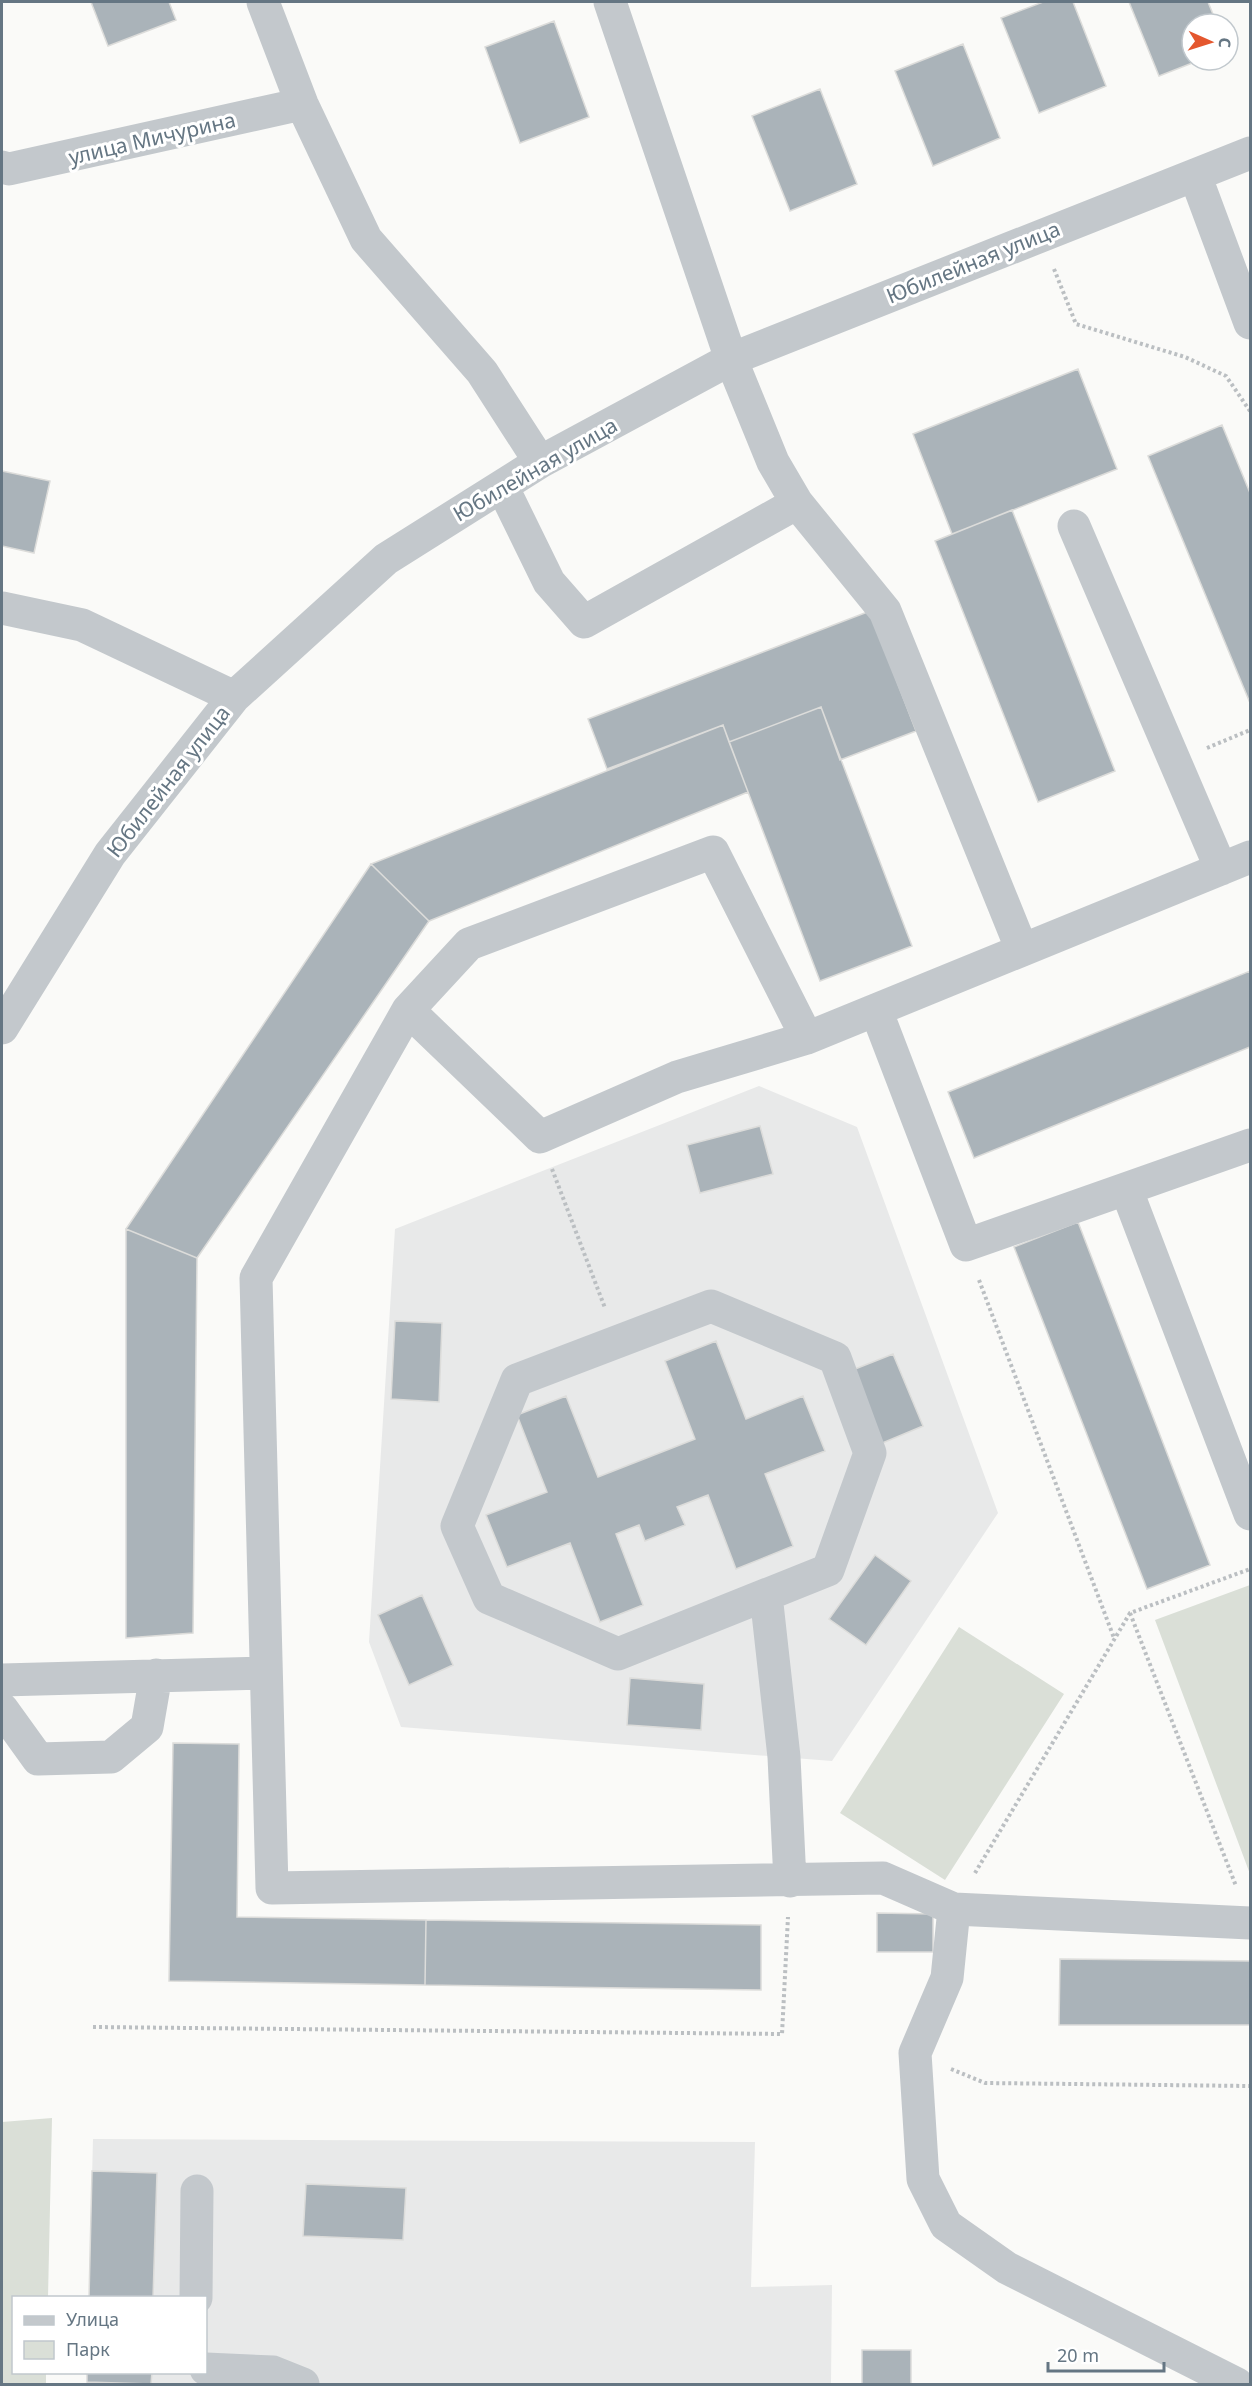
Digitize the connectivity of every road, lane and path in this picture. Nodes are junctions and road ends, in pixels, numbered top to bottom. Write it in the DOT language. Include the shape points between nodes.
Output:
graph roads {
  1 [pos="263,2"];
  2 [pos="610,2"];
  3 [pos="302,104"];
  4 [pos="1251,153"];
  5 [pos="2,167"];
  6 [pos="1195,175"];
  7 [pos="1041,235"];
  8 [pos="1251,323"];
  9 [pos="731,359"];
  10 [pos="1251,411"];
  11 [pos="540,462"];
  12 [pos="502,486"];
  13 [pos="797,503"];
  14 [pos="1074,526"];
  15 [pos="2,608"];
  16 [pos="234,697"];
  17 [pos="1251,730"];
  18 [pos="1175,761"];
  19 [pos="1236,863"];
  20 [pos="1022,950"];
  21 [pos="408,1010"];
  22 [pos="876,1010"];
  23 [pos="2,1028"];
  24 [pos="807,1038"];
  25 [pos="540,1137"];
  26 [pos="1251,1145"];
  27 [pos="1127,1191"];
  28 [pos="966,1245"];
  29 [pos="617,1341"];
  30 [pos="1251,1514"];
  31 [pos="1251,1569"];
  32 [pos="766,1595"];
  33 [pos="1130,1613"];
  34 [pos="1114,1638"];
  35 [pos="266,1672"];
  36 [pos="156,1675"];
  37 [pos="2,1680"];
  38 [pos="2,1709"];
  39 [pos="790,1881"];
  40 [pos="954,1909"];
  41 [pos="1250,1923"];
  42 [pos="93,2027"];
  43 [pos="915,2053"];
  44 [pos="1251,2086"];
  45 [pos="197,2191"];
  46 [pos="196,2296"];
  47 [pos="207,2369"];
  48 [pos="303,2385"];
  49 [pos="1237,2385"];
  1 -- 3 [label="street"];
  2 -- 9 [label="street"];
  3 -- 5 [label="street, улица Мичурина" via="9,169"];
  3 -- 11 [label="street" via="366,239 482,372"];
  4 -- 6 [label="street, Юбилейная улица"];
  6 -- 7 [label="street, Юбилейная улица"];
  6 -- 8 [label="street"];
  7 -- 9 [label="street, Юбилейная улица"];
  7 -- 10 [label="path" via="1076,324 1185,357 1226,376"];
  9 -- 11 [label="street, Юбилейная улица"];
  9 -- 13 [label="street" via="773,462"];
  11 -- 12 [label="street, Юбилейная улица"];
  12 -- 13 [label="street" via="549,582 584,622"];
  12 -- 16 [label="street, Юбилейная улица" via="386,559"];
  13 -- 20 [label="street" via="885,611"];
  14 -- 18 [label="street"];
  15 -- 16 [label="street" via="82,625"];
  16 -- 23 [label="street, Юбилейная улица" via="110,854"];
  17 -- 18 [label="path"];
  18 -- 19 [label="street"];
  19 -- 20 [label="street"];
  20 -- 22 [label="street"];
  21 -- 24 [label="street" via="469,944 713,852"];
  21 -- 25 [label="street"];
  21 -- 35 [label="street" via="256,1278"];
  22 -- 24 [label="street"];
  22 -- 28 [label="street"];
  24 -- 25 [label="street" via="677,1077"];
  25 -- 29 [label="path"];
  26 -- 27 [label="street"];
  27 -- 28 [label="street"];
  27 -- 30 [label="street"];
  28 -- 34 [label="path"];
  29 -- 32 [label="street" via="711,1306 835,1358 870,1453 828,1569"];
  29 -- 32 [label="street" via="517,1380 457,1526 489,1598 618,1654"];
  31 -- 33 [label="path"];
  32 -- 39 [label="street" via="784,1757"];
  33 -- 34 [label="path"];
  33 -- 41 [label="path"];
  34 -- 40 [label="path"];
  35 -- 36 [label="street"];
  35 -- 39 [label="street" via="272,1888"];
  36 -- 37 [label="street"];
  36 -- 38 [label="street" via="147,1727 111,1757 38,1759"];
  39 -- 40 [label="street" via="883,1878"];
  39 -- 42 [label="path" via="782,2034"];
  40 -- 41 [label="street"];
  40 -- 43 [label="street" via="947,1978"];
  43 -- 44 [label="path" via="985,2083"];
  43 -- 49 [label="street" via="923,2179 946,2225 1007,2268"];
  45 -- 46 [label="street"];
  47 -- 48 [label="street" via="273,2372"];
}
